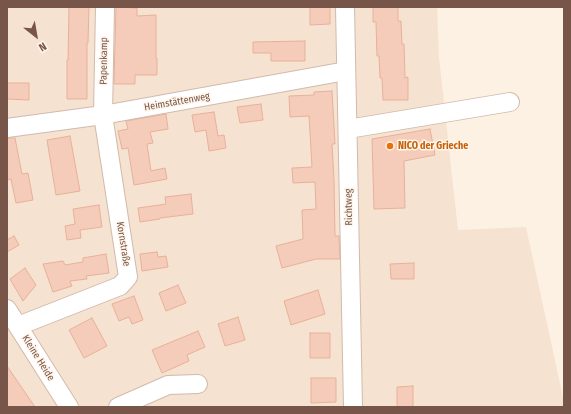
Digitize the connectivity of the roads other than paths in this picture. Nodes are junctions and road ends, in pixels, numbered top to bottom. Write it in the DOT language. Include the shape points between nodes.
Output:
graph roads {
  1 [pos="105,7"];
  2 [pos="345,7"];
  3 [pos="346,71"];
  4 [pos="510,102"];
  5 [pos="103,115"];
  6 [pos="7,128"];
  7 [pos="348,129"];
  8 [pos="7,308"];
  9 [pos="18,326"];
  10 [pos="198,384"];
  11 [pos="69,407"];
  12 [pos="118,407"];
  13 [pos="353,407"];
  1 -- 5 [label="street, Papenkamp"];
  2 -- 3 [label="street, Richtweg"];
  3 -- 5 [label="street, Heimstättenweg"];
  3 -- 7 [label="street, Richtweg"];
  4 -- 7 [label="street"];
  5 -- 6 [label="street, Heimstättenweg"];
  5 -- 9 [label="street, Kornstraße" via="128,277 120,286"];
  7 -- 13 [label="street, Richtweg"];
  8 -- 9 [label="street, Kleine Heide"];
  9 -- 11 [label="street, Kleine Heide"];
  10 -- 12 [label="street" via="168,385"];
}
